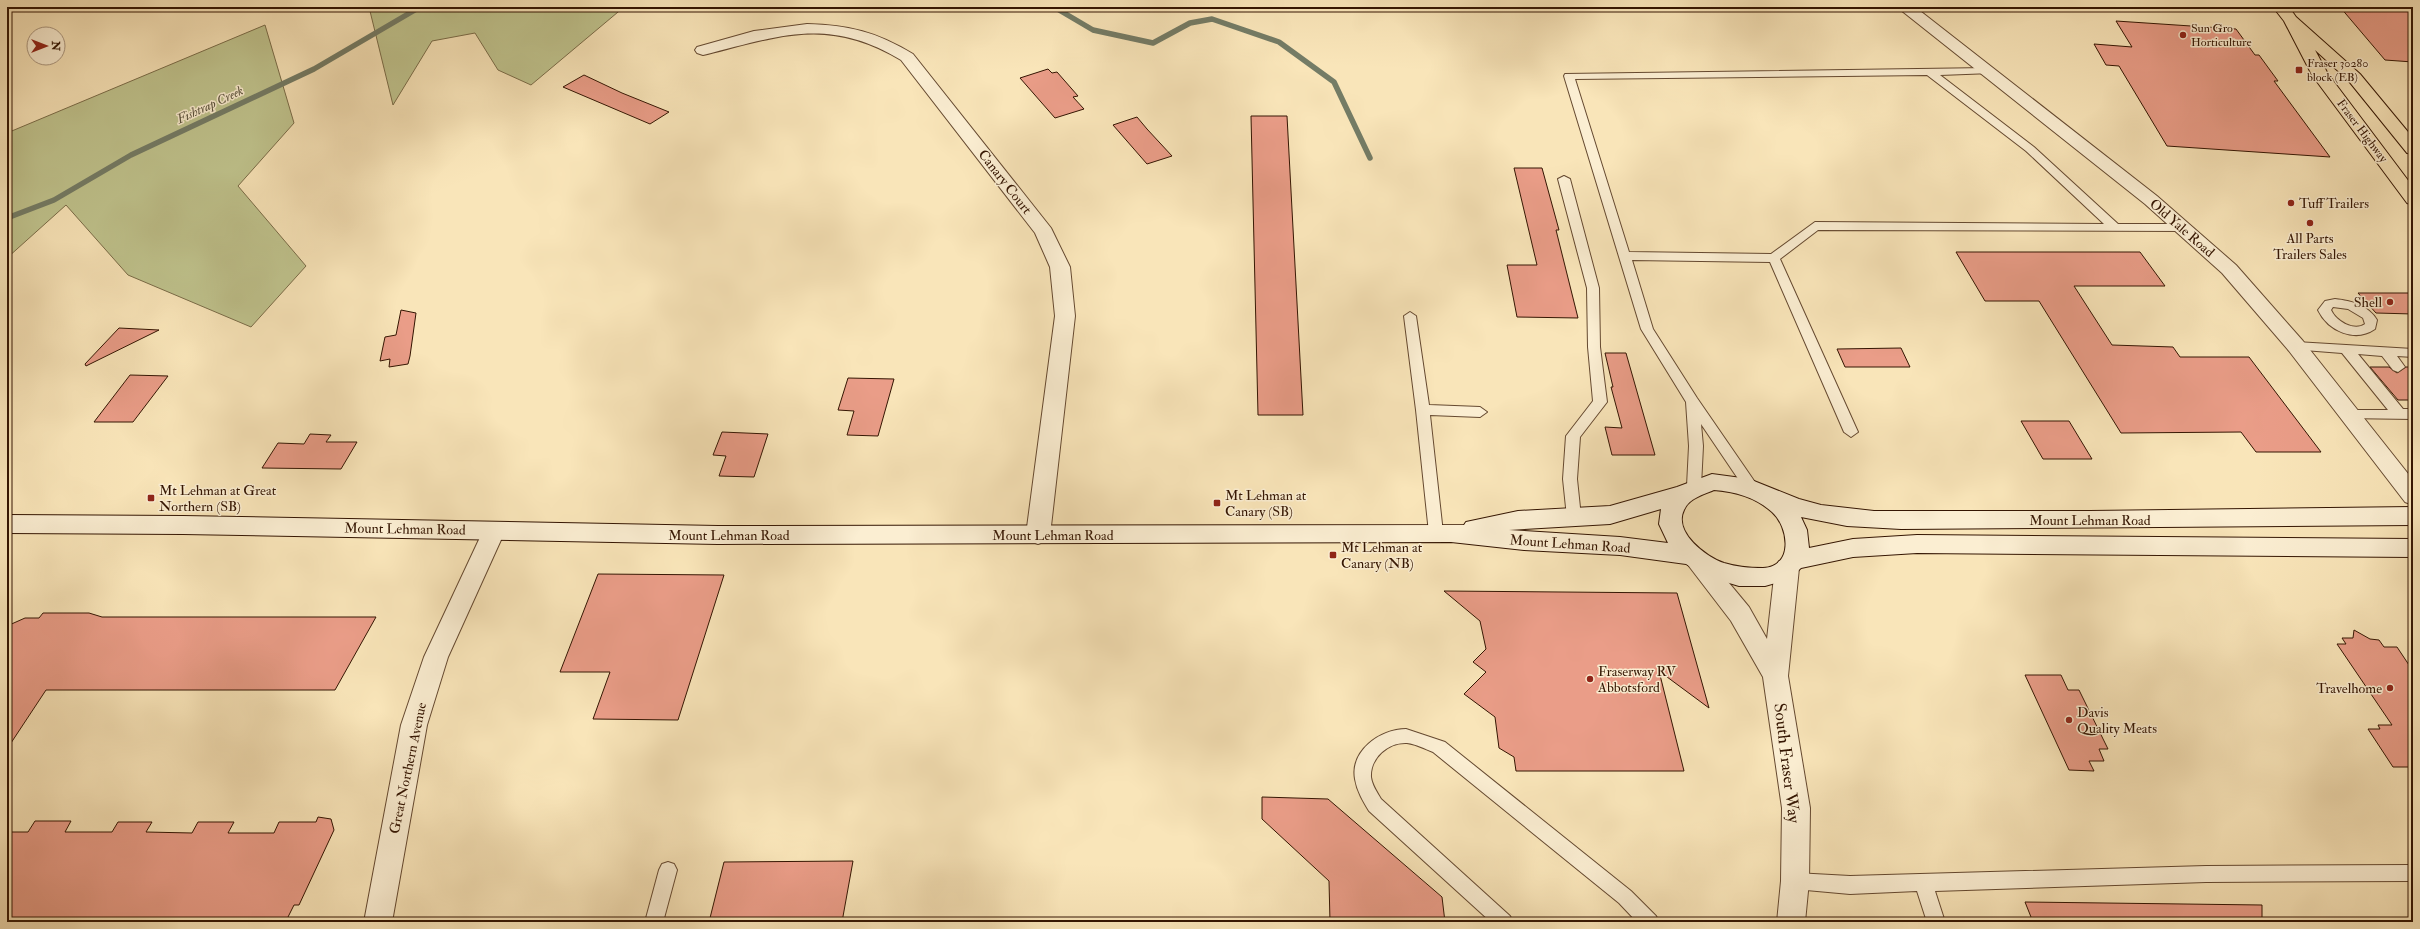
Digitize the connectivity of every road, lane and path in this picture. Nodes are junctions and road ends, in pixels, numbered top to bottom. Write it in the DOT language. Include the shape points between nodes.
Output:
graph roads {
  1 [pos="1905,7"];
  2 [pos="2286,13"];
  3 [pos="703,50"];
  4 [pos="1988,71"];
  5 [pos="1930,72"];
  6 [pos="2413,149"];
  7 [pos="1564,179"];
  8 [pos="2413,199"];
  9 [pos="2115,228"];
  10 [pos="2182,228"];
  11 [pos="1625,256"];
  12 [pos="1774,258"];
  13 [pos="2368,305"];
  14 [pos="2351,306"];
  15 [pos="1410,316"];
  16 [pos="2342,327"];
  17 [pos="2296,346"];
  18 [pos="2347,350"];
  19 [pos="2366,351"];
  20 [pos="2386,352"];
  21 [pos="2413,353"];
  22 [pos="2398,367"];
  23 [pos="1692,401"];
  24 [pos="1423,410"];
  25 [pos="1480,412"];
  26 [pos="2399,414"];
  27 [pos="2413,414"];
  28 [pos="2349,415"];
  29 [pos="1851,432"];
  30 [pos="1687,491"];
  31 [pos="1761,493"];
  32 [pos="2413,496"];
  33 [pos="2413,516"];
  34 [pos="1574,517"];
  35 [pos="7,524"];
  36 [pos="494,531"];
  37 [pos="1443,532"];
  38 [pos="1038,535"];
  39 [pos="2413,548"];
  40 [pos="1693,558"];
  41 [pos="1790,564"];
  42 [pos="1775,676"];
  43 [pos="668,870"];
  44 [pos="2413,873"];
  45 [pos="1795,880"];
  46 [pos="1923,883"];
  47 [pos="378,922"];
  48 [pos="654,922"];
  49 [pos="1504,922"];
  50 [pos="1650,922"];
  51 [pos="1791,922"];
  52 [pos="1936,922"];
  1 -- 4 [label="main road, Old Yale Road"];
  2 -- 6 [label="main road, Fraser Highway" via="2354,77"];
  2 -- 8 [label="main road, Fraser Highway" via="2320,75"];
  3 -- 38 [label="main road, Canary Court" via="742,37 801,28 850,32 888,44 907,57 1044,232 1060,267 1064,316"];
  4 -- 5 [label="lane"];
  4 -- 10 [label="main road, Old Yale Road"];
  5 -- 9 [label="lane" via="2030,149"];
  5 -- 11 [label="lane" via="1569,76"];
  7 -- 34 [label="lane" via="1593,288 1594,347 1600,402 1573,436 1570,479"];
  9 -- 10 [label="lane"];
  9 -- 12 [label="lane" via="1815,226"];
  10 -- 17 [label="main road, Old Yale Road" via="2229,269"];
  11 -- 12 [label="lane"];
  11 -- 23 [label="lane" via="1647,329"];
  12 -- 29 [label="lane"];
  13 -- 14 [label="lane"];
  14 -- 16 [label="lane" via="2335,303 2329,304 2324,310 2329,319"];
  14 -- 16 [label="lane" via="2365,313 2372,322 2371,326 2364,330"];
  15 -- 24 [label="lane"];
  16 -- 19 [label="lane"];
  17 -- 18 [label="lane"];
  17 -- 28 [label="main road, Old Yale Road"];
  18 -- 19 [label="lane"];
  18 -- 26 [label="lane"];
  19 -- 20 [label="lane"];
  20 -- 21 [label="lane"];
  20 -- 22 [label="lane"];
  23 -- 30 [label="lane" via="1696,446"];
  23 -- 31 [label="lane"];
  24 -- 25 [label="lane"];
  24 -- 37 [label="lane"];
  26 -- 27 [label="lane"];
  26 -- 28 [label="lane"];
  28 -- 32 [label="main road, Old Yale Road"];
  30 -- 31 [label="main road" via="1712,482 1732,483"];
  30 -- 34 [label="main road, Mount Lehman Road" via="1619,513"];
  30 -- 40 [label="main road" via="1672,508 1671,523 1676,540"];
  31 -- 33 [label="main road, Mount Lehman Road" via="1807,512 1868,518 2102,521"];
  31 -- 41 [label="main road" via="1786,511 1795,526 1799,542"];
  34 -- 37 [label="main road, Mount Lehman Road" via="1518,520"];
  35 -- 36 [label="main road, Mount Lehman Road"];
  36 -- 38 [label="main road, Mount Lehman Road" via="718,536"];
  36 -- 47 [label="main road, Great Northern Avenue" via="436,657 414,725"];
  37 -- 38 [label="main road, Mount Lehman Road"];
  37 -- 40 [label="main road, Mount Lehman Road" via="1524,541 1620,546"];
  39 -- 41 [label="main road, Mount Lehman Road" via="1917,544 1853,548"];
  40 -- 41 [label="main road" via="1707,568 1729,576 1751,579 1771,576"];
  40 -- 42 [label="main road, South Fraser Way" via="1740,614"];
  41 -- 42 [label="main road, South Fraser Way"];
  42 -- 45 [label="main road, South Fraser Way" via="1796,808"];
  43 -- 48 [label="lane"];
  44 -- 46 [label="lane" via="2206,874"];
  45 -- 46 [label="lane" via="1850,885"];
  45 -- 51 [label="main road, South Fraser Way"];
  46 -- 52 [label="lane"];
  49 -- 50 [label="lane" via="1375,805 1367,791 1363,776 1369,756 1383,740 1401,736 1420,738 1439,747 1625,896"];
}
